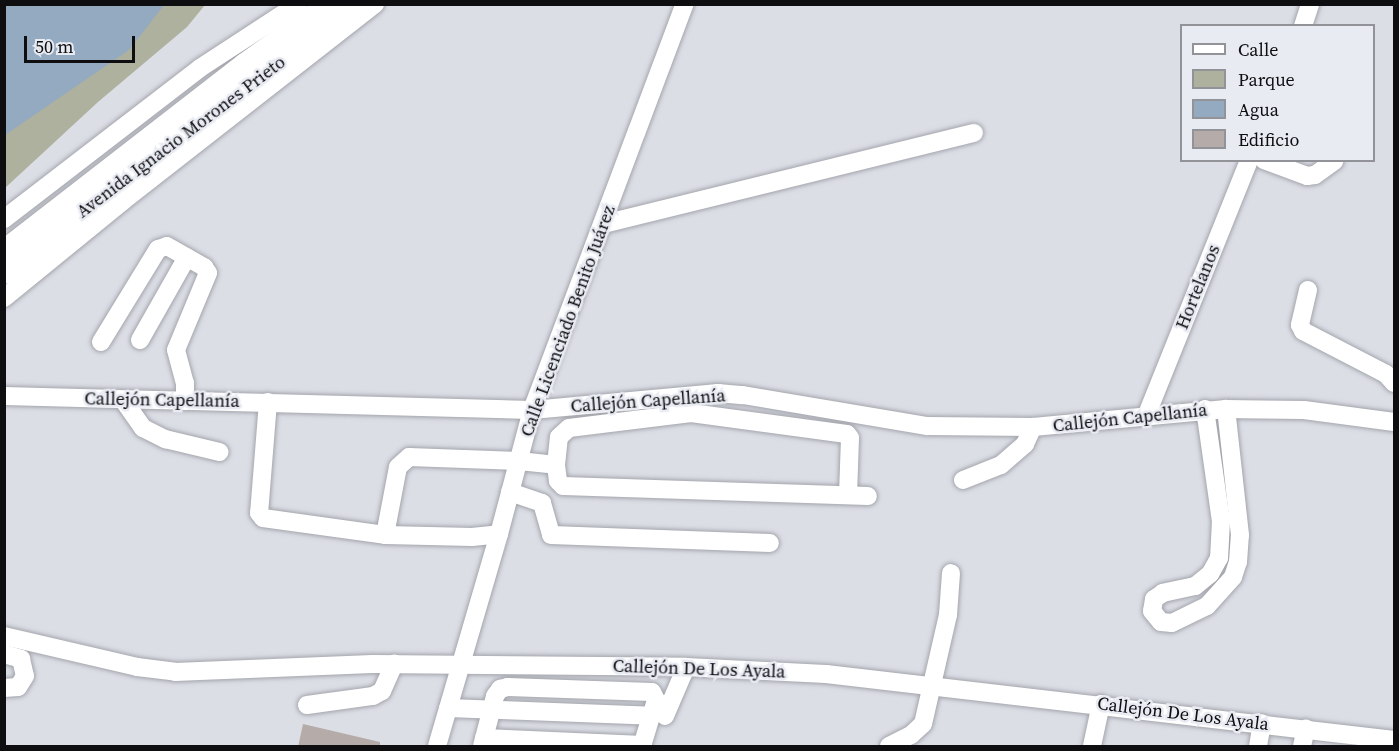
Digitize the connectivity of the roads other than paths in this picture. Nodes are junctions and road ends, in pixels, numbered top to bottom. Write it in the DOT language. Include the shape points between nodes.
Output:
graph roads {
  1 [pos="298,4"];
  2 [pos="329,4"];
  3 [pos="361,4"];
  4 [pos="375,4"];
  5 [pos="685,4"];
  6 [pos="1310,4"];
  7 [pos="1304,24"];
  8 [pos="251,71"];
  9 [pos="974,133"];
  10 [pos="1248,162"];
  11 [pos="1269,162"];
  12 [pos="1333,162"];
  13 [pos="4,219"];
  14 [pos="603,224"];
  15 [pos="4,251"];
  16 [pos="187,257"];
  17 [pos="4,275"];
  18 [pos="32,275"];
  19 [pos="1308,290"];
  20 [pos="4,298"];
  21 [pos="140,340"];
  22 [pos="101,342"];
  23 [pos="1395,383"];
  24 [pos="4,396"];
  25 [pos="124,401"];
  26 [pos="185,401"];
  27 [pos="268,402"];
  28 [pos="1205,409"];
  29 [pos="1226,409"];
  30 [pos="532,410"];
  31 [pos="1147,414"];
  32 [pos="1395,422"];
  33 [pos="1033,427"];
  34 [pos="219,452"];
  35 [pos="519,461"];
  36 [pos="556,465"];
  37 [pos="1223,465"];
  38 [pos="963,480"];
  39 [pos="510,492"];
  40 [pos="848,495"];
  41 [pos="868,496"];
  42 [pos="499,534"];
  43 [pos="385,535"];
  44 [pos="770,543"];
  45 [pos="951,573"];
  46 [pos="4,636"];
  47 [pos="4,654"];
  48 [pos="394,664"];
  49 [pos="461,665"];
  50 [pos="686,667"];
  51 [pos="933,684"];
  52 [pos="4,688"];
  53 [pos="1101,704"];
  54 [pos="307,705"];
  55 [pos="448,708"];
  56 [pos="491,710"];
  57 [pos="659,716"];
  58 [pos="1262,723"];
  59 [pos="1306,728"];
  60 [pos="1395,740"];
  61 [pos="483,742"];
  62 [pos="642,746"];
  63 [pos="437,747"];
  64 [pos="889,747"];
  65 [pos="1092,747"];
  66 [pos="1258,747"];
  67 [pos="1302,747"];
  1 -- 13 [label="street" via="200,68"];
  2 -- 8 [label="main road, Avenida Ignacio Morones Prieto"];
  3 -- 8 [label="main road, Avenida Ignacio Morones Prieto"];
  4 -- 18 [label="street"];
  5 -- 14 [label="street, Calle Licenciado Benito Juárez"];
  6 -- 7 [label="street"];
  8 -- 15 [label="main road, Avenida Ignacio Morones Prieto"];
  8 -- 17 [label="main road, Avenida Ignacio Morones Prieto"];
  9 -- 14 [label="street"];
  10 -- 31 [label="street, Hortelanos"];
  11 -- 12 [label="street" via="1307,176"];
  14 -- 30 [label="street, Calle Licenciado Benito Juárez"];
  16 -- 21 [label="street"];
  16 -- 22 [label="street" via="167,246 158,249"];
  16 -- 26 [label="street" via="208,273 176,350 185,383"];
  17 -- 18 [label="street"];
  18 -- 20 [label="street"];
  19 -- 23 [label="street" via="1300,326 1303,331 1386,374"];
  24 -- 25 [label="street, Callejón Capellanía"];
  25 -- 26 [label="street, Callejón Capellanía"];
  25 -- 34 [label="street" via="143,428 165,439"];
  26 -- 27 [label="street, Callejón Capellanía"];
  27 -- 30 [label="street, Callejón Capellanía"];
  27 -- 43 [label="street" via="259,513 263,518"];
  28 -- 29 [label="street, Callejón Capellanía"];
  28 -- 31 [label="street, Callejón Capellanía"];
  28 -- 37 [label="street"];
  29 -- 32 [label="street, Callejón Capellanía" via="1304,410"];
  29 -- 37 [label="street"];
  30 -- 33 [label="street, Callejón Capellanía" via="718,393 927,426"];
  30 -- 35 [label="street, Calle Licenciado Benito Juárez"];
  31 -- 33 [label="street, Callejón Capellanía"];
  33 -- 38 [label="street" via="1025,444 1001,465"];
  35 -- 36 [label="street"];
  35 -- 39 [label="street, Calle Licenciado Benito Juárez"];
  35 -- 43 [label="street" via="409,457 398,467"];
  36 -- 40 [label="street" via="558,481 563,486"];
  36 -- 40 [label="street" via="560,438 569,428 691,413 847,434"];
  37 -- 37 [label="street" via="1219,558 1210,574 1195,586 1154,599 1152,611 1161,622 1172,623 1207,606 1233,577 1240,550"];
  39 -- 42 [label="street, Calle Licenciado Benito Juárez"];
  39 -- 44 [label="street" via="542,503 551,535"];
  40 -- 41 [label="street"];
  42 -- 43 [label="street"];
  42 -- 49 [label="street, Calle Licenciado Benito Juárez"];
  45 -- 51 [label="street" via="948,615"];
  46 -- 48 [label="street, Callejón De Los Ayala" via="175,672"];
  47 -- 52 [label="street" via="21,659 25,676 18,687"];
  48 -- 49 [label="street, Callejón De Los Ayala"];
  48 -- 54 [label="street" via="382,691 373,696"];
  49 -- 50 [label="street, Callejón De Los Ayala"];
  49 -- 55 [label="street, Calle Licenciado Benito Juárez"];
  50 -- 51 [label="street, Callejón De Los Ayala"];
  50 -- 57 [label="street"];
  51 -- 53 [label="street, Callejón De Los Ayala"];
  51 -- 64 [label="street" via="923,724"];
  53 -- 58 [label="street, Callejón De Los Ayala"];
  53 -- 65 [label="street"];
  55 -- 56 [label="street"];
  55 -- 63 [label="street, Calle Licenciado Benito Juárez"];
  56 -- 57 [label="street"];
  56 -- 61 [label="street"];
  57 -- 62 [label="street"];
  58 -- 59 [label="street, Callejón De Los Ayala"];
  58 -- 66 [label="street"];
  59 -- 60 [label="street, Callejón De Los Ayala"];
  59 -- 67 [label="street"];
  61 -- 62 [label="street"];
}
